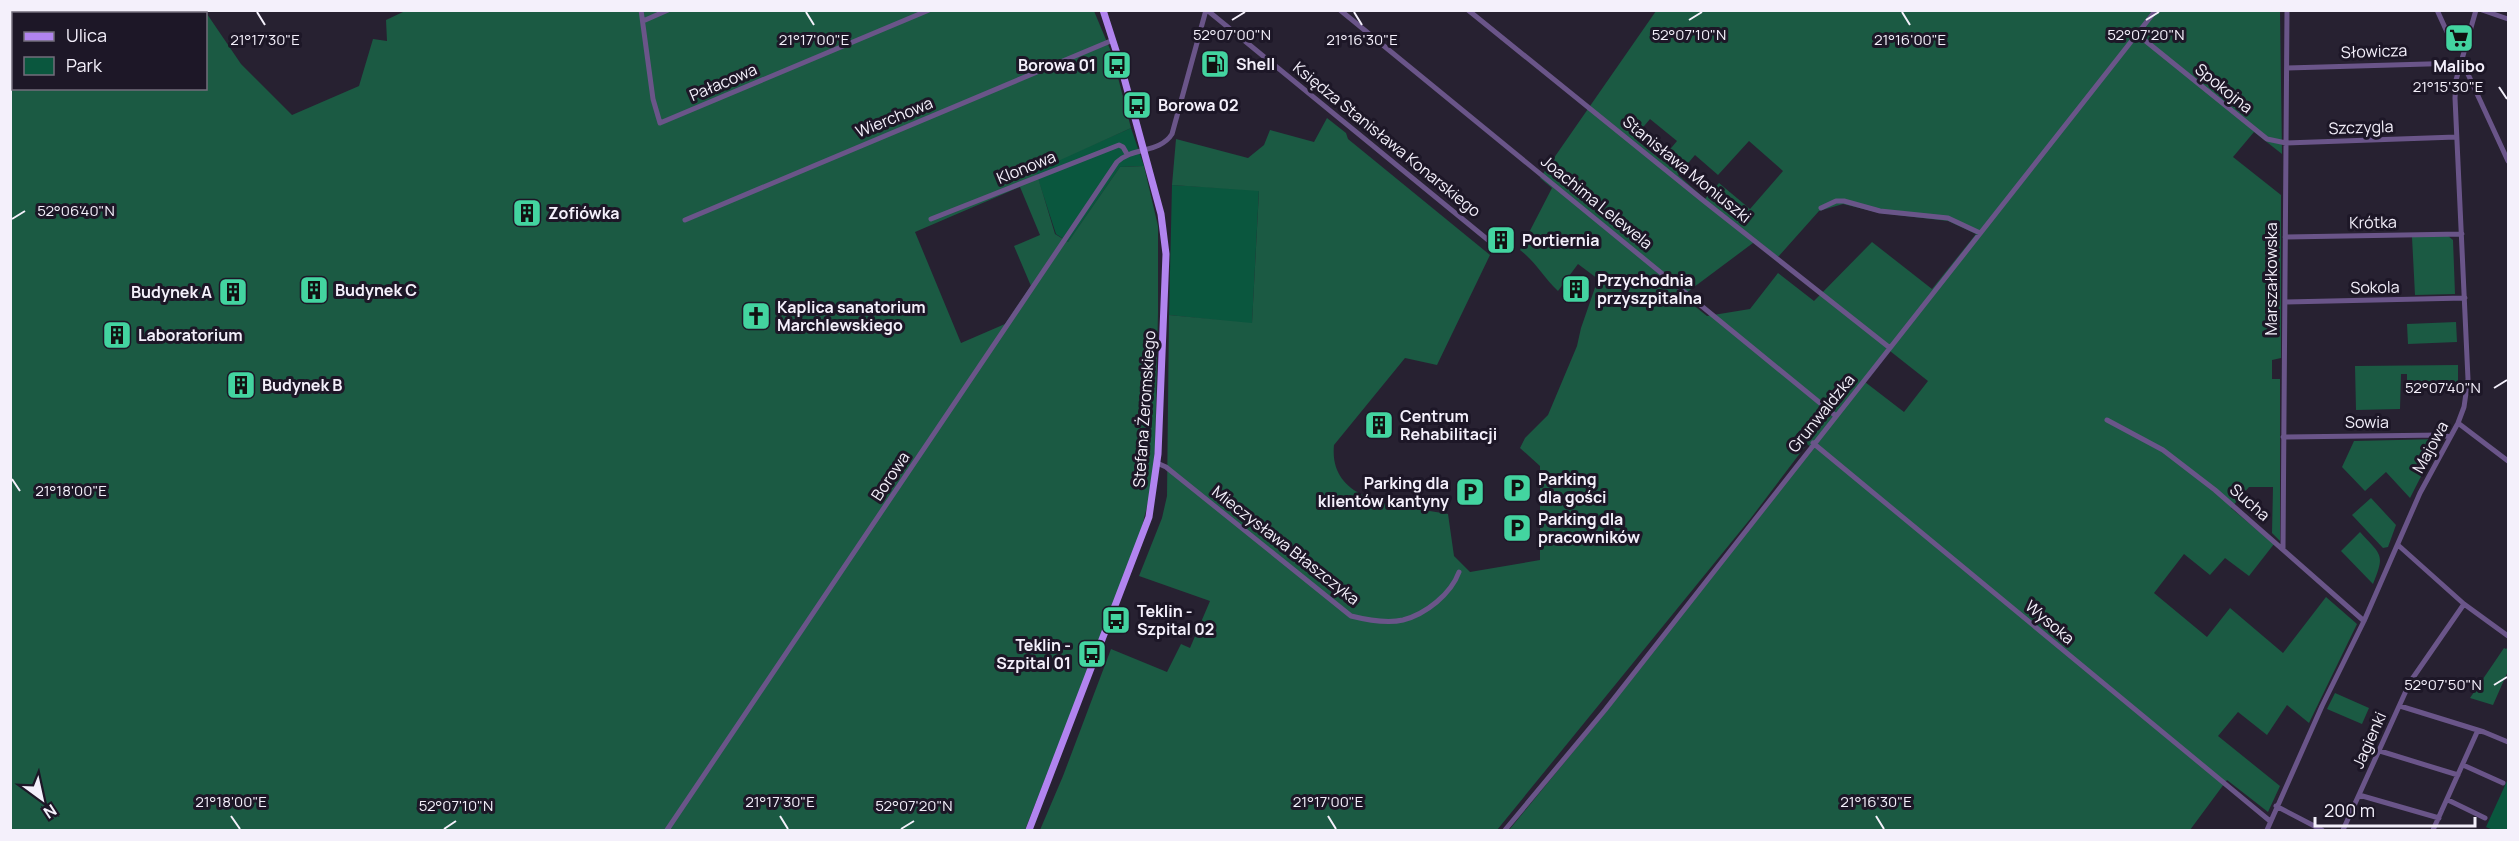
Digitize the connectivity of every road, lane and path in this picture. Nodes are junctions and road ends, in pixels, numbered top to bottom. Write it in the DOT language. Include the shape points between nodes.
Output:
graph roads {
  1 [pos="641,10"];
  2 [pos="668,10"];
  3 [pos="930,10"];
  4 [pos="1103,10"];
  5 [pos="1207,10"];
  6 [pos="1340,10"];
  7 [pos="1468,10"];
  8 [pos="2156,10"];
  9 [pos="2287,10"];
  10 [pos="2437,10"];
  11 [pos="2476,10"];
  12 [pos="2482,10"];
  13 [pos="2508,19"];
  14 [pos="644,21"];
  15 [pos="2137,34"];
  16 [pos="1113,40"];
  17 [pos="2465,50"];
  18 [pos="2461,66"];
  19 [pos="2287,68"];
  20 [pos="2456,81"];
  21 [pos="2472,83"];
  22 [pos="2457,137"];
  23 [pos="2267,139"];
  24 [pos="2286,143"];
  25 [pos="1144,150"];
  26 [pos="1127,154"];
  27 [pos="2508,161"];
  28 [pos="1821,208"];
  29 [pos="931,219"];
  30 [pos="685,220"];
  31 [pos="1980,233"];
  32 [pos="2462,234"];
  33 [pos="2284,237"];
  34 [pos="1493,244"];
  35 [pos="2465,298"];
  36 [pos="2285,302"];
  37 [pos="1890,348"];
  38 [pos="1836,416"];
  39 [pos="2107,420"];
  40 [pos="2458,423"];
  41 [pos="2283,436"];
  42 [pos="2450,437"];
  43 [pos="1813,443"];
  44 [pos="2508,461"];
  45 [pos="1157,463"];
  46 [pos="2398,545"];
  47 [pos="2283,549"];
  48 [pos="1459,572"];
  49 [pos="2464,604"];
  50 [pos="2364,621"];
  51 [pos="2508,636"];
  52 [pos="2400,706"];
  53 [pos="2478,730"];
  54 [pos="2508,742"];
  55 [pos="2380,751"];
  56 [pos="2463,765"];
  57 [pos="2458,775"];
  58 [pos="2503,783"];
  59 [pos="2359,795"];
  60 [pos="2448,800"];
  61 [pos="2276,806"];
  62 [pos="2439,818"];
  63 [pos="2485,818"];
  64 [pos="2270,821"];
  65 [pos="667,831"];
  66 [pos="1029,831"];
  67 [pos="1505,831"];
  68 [pos="2266,831"];
  69 [pos="2322,831"];
  70 [pos="2343,831"];
  71 [pos="2433,831"];
  1 -- 14 [label="street"];
  2 -- 14 [label="street"];
  3 -- 14 [label="street, Pałacowa" via="660,123 653,99"];
  4 -- 16 [label="main road, Stefana Żeromskiego"];
  5 -- 25 [label="street" via="1175,130 1161,145"];
  5 -- 34 [label="street, Księdza Stanisława Konarskiego"];
  6 -- 38 [label="street, Joachima Lelewela"];
  7 -- 37 [label="street, Stanisława Moniuszki"];
  8 -- 15 [label="street, Grunwaldzka"];
  9 -- 19 [label="street, Marszałkowska"];
  10 -- 17 [label="street" via="2452,44"];
  11 -- 17 [label="street, Majowa"];
  12 -- 13 [label="street"];
  15 -- 23 [label="street, Spokojna"];
  15 -- 31 [label="street, Grunwaldzka"];
  16 -- 25 [label="main road, Stefana Żeromskiego"];
  16 -- 30 [label="street, Wierchowa"];
  17 -- 18 [label="street, Majowa"];
  18 -- 19 [label="street, Słowicza"];
  18 -- 20 [label="street, Majowa"];
  18 -- 21 [label="street"];
  19 -- 24 [label="street, Marszałkowska"];
  20 -- 21 [label="street"];
  20 -- 22 [label="street, Majowa"];
  21 -- 27 [label="street"];
  22 -- 24 [label="street, Szczygla"];
  22 -- 32 [label="street, Majowa"];
  23 -- 24 [label="street, Szczygla"];
  24 -- 33 [label="street, Marszałkowska"];
  25 -- 26 [label="street"];
  25 -- 45 [label="main road, Stefana Żeromskiego" via="1161,214 1166,254"];
  26 -- 29 [label="street, Klonowa" via="1119,145"];
  26 -- 65 [label="street, Borowa" via="1117,162"];
  28 -- 31 [label="street" via="1844,201 1880,211 1948,218"];
  31 -- 37 [label="street, Grunwaldzka"];
  32 -- 33 [label="street, Krótka"];
  32 -- 35 [label="street, Majowa"];
  33 -- 36 [label="street, Marszałkowska"];
  35 -- 36 [label="street, Sokola"];
  35 -- 40 [label="street, Majowa" via="2468,379"];
  36 -- 41 [label="street, Marszałkowska"];
  37 -- 38 [label="street, Grunwaldzka"];
  38 -- 43 [label="street, Grunwaldzka"];
  39 -- 47 [label="street, Sucha" via="2163,450"];
  40 -- 42 [label="street, Majowa"];
  40 -- 44 [label="street"];
  41 -- 42 [label="street, Sowia"];
  41 -- 47 [label="street, Marszałkowska"];
  42 -- 46 [label="street, Majowa"];
  43 -- 64 [label="street, Wysoka"];
  43 -- 67 [label="street, Grunwaldzka" via="1605,710"];
  45 -- 48 [label="street, Mieczysława Błaszczyka" via="1351,615 1370,621 1402,620 1442,597 1455,584"];
  45 -- 66 [label="main road, Stefana Żeromskiego" via="1149,517"];
  46 -- 49 [label="street"];
  46 -- 50 [label="street, Majowa"];
  47 -- 50 [label="street, Sucha"];
  49 -- 51 [label="street"];
  49 -- 52 [label="street, Jagienki" via="2410,682"];
  50 -- 61 [label="street, Majowa"];
  52 -- 53 [label="street"];
  52 -- 55 [label="street, Jagienki"];
  53 -- 54 [label="street"];
  53 -- 56 [label="street"];
  55 -- 57 [label="street"];
  55 -- 59 [label="street, Jagienki"];
  56 -- 57 [label="street"];
  56 -- 58 [label="street"];
  57 -- 60 [label="street"];
  59 -- 62 [label="street"];
  59 -- 70 [label="street, Jagienki"];
  60 -- 62 [label="street"];
  60 -- 63 [label="street"];
  61 -- 64 [label="street, Majowa"];
  61 -- 69 [label="street"];
  62 -- 71 [label="street"];
  64 -- 68 [label="street, Majowa"];
}
